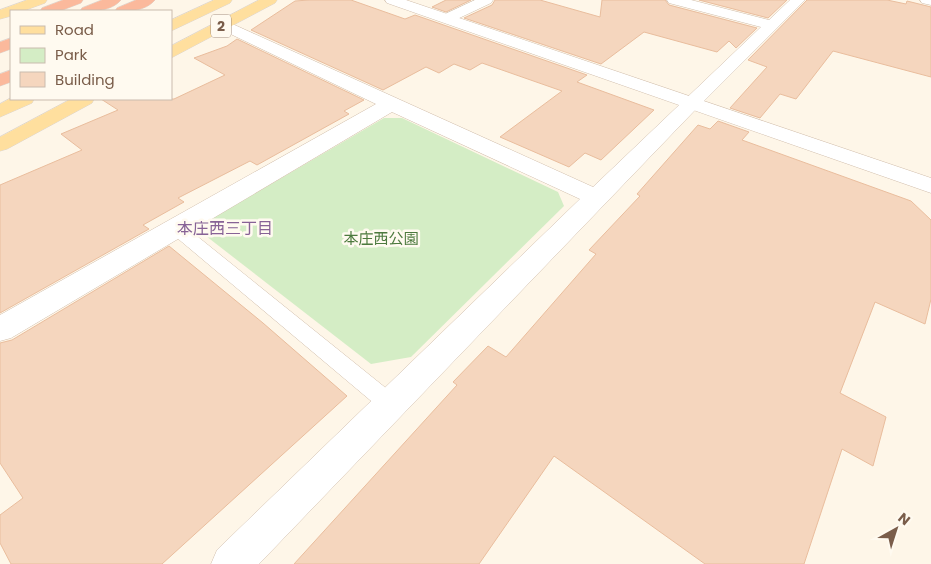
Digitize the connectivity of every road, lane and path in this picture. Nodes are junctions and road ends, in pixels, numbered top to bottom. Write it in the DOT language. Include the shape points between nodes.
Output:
graph roads {
  1 [pos="40,0"];
  2 [pos="76,0"];
  3 [pos="114,0"];
  4 [pos="148,0"];
  5 [pos="225,0"];
  6 [pos="270,0"];
  7 [pos="392,0"];
  8 [pos="486,0"];
  9 [pos="674,0"];
  10 [pos="798,0"];
  11 [pos="927,0"];
  12 [pos="931,1"];
  13 [pos="162,4"];
  14 [pos="13,10"];
  15 [pos="51,10"];
  16 [pos="89,10"];
  17 [pos="124,10"];
  18 [pos="148,10"];
  19 [pos="448,18"];
  20 [pos="771,24"];
  21 [pos="223,25"];
  22 [pos="172,26"];
  23 [pos="172,52"];
  24 [pos="23,100"];
  25 [pos="83,100"];
  26 [pos="691,103"];
  27 [pos="391,104"];
  28 [pos="0,111"];
  29 [pos="0,145"];
  30 [pos="931,186"];
  31 [pos="597,198"];
  32 [pos="176,228"];
  33 [pos="0,329"];
  34 [pos="390,404"];
  35 [pos="231,564"];
  1 -- 14 [label="main road"];
  2 -- 15 [label="highway"];
  3 -- 16 [label="highway"];
  4 -- 17 [label="highway"];
  5 -- 22 [label="main road, 2"];
  6 -- 21 [label="main road, 2"];
  7 -- 19 [label="street"];
  8 -- 19 [label="street"];
  9 -- 20 [label="street"];
  10 -- 20 [label="street"];
  11 -- 12 [label="street"];
  13 -- 18 [label="highway"];
  19 -- 26 [label="street"];
  20 -- 26 [label="street"];
  21 -- 23 [label="main road, 2"];
  21 -- 27 [label="street"];
  24 -- 28 [label="main road"];
  25 -- 29 [label="main road"];
  26 -- 30 [label="street"];
  26 -- 31 [label="street"];
  27 -- 31 [label="street"];
  27 -- 32 [label="street"];
  31 -- 34 [label="street"];
  32 -- 33 [label="street"];
  32 -- 34 [label="lane"];
  34 -- 35 [label="street"];
}
